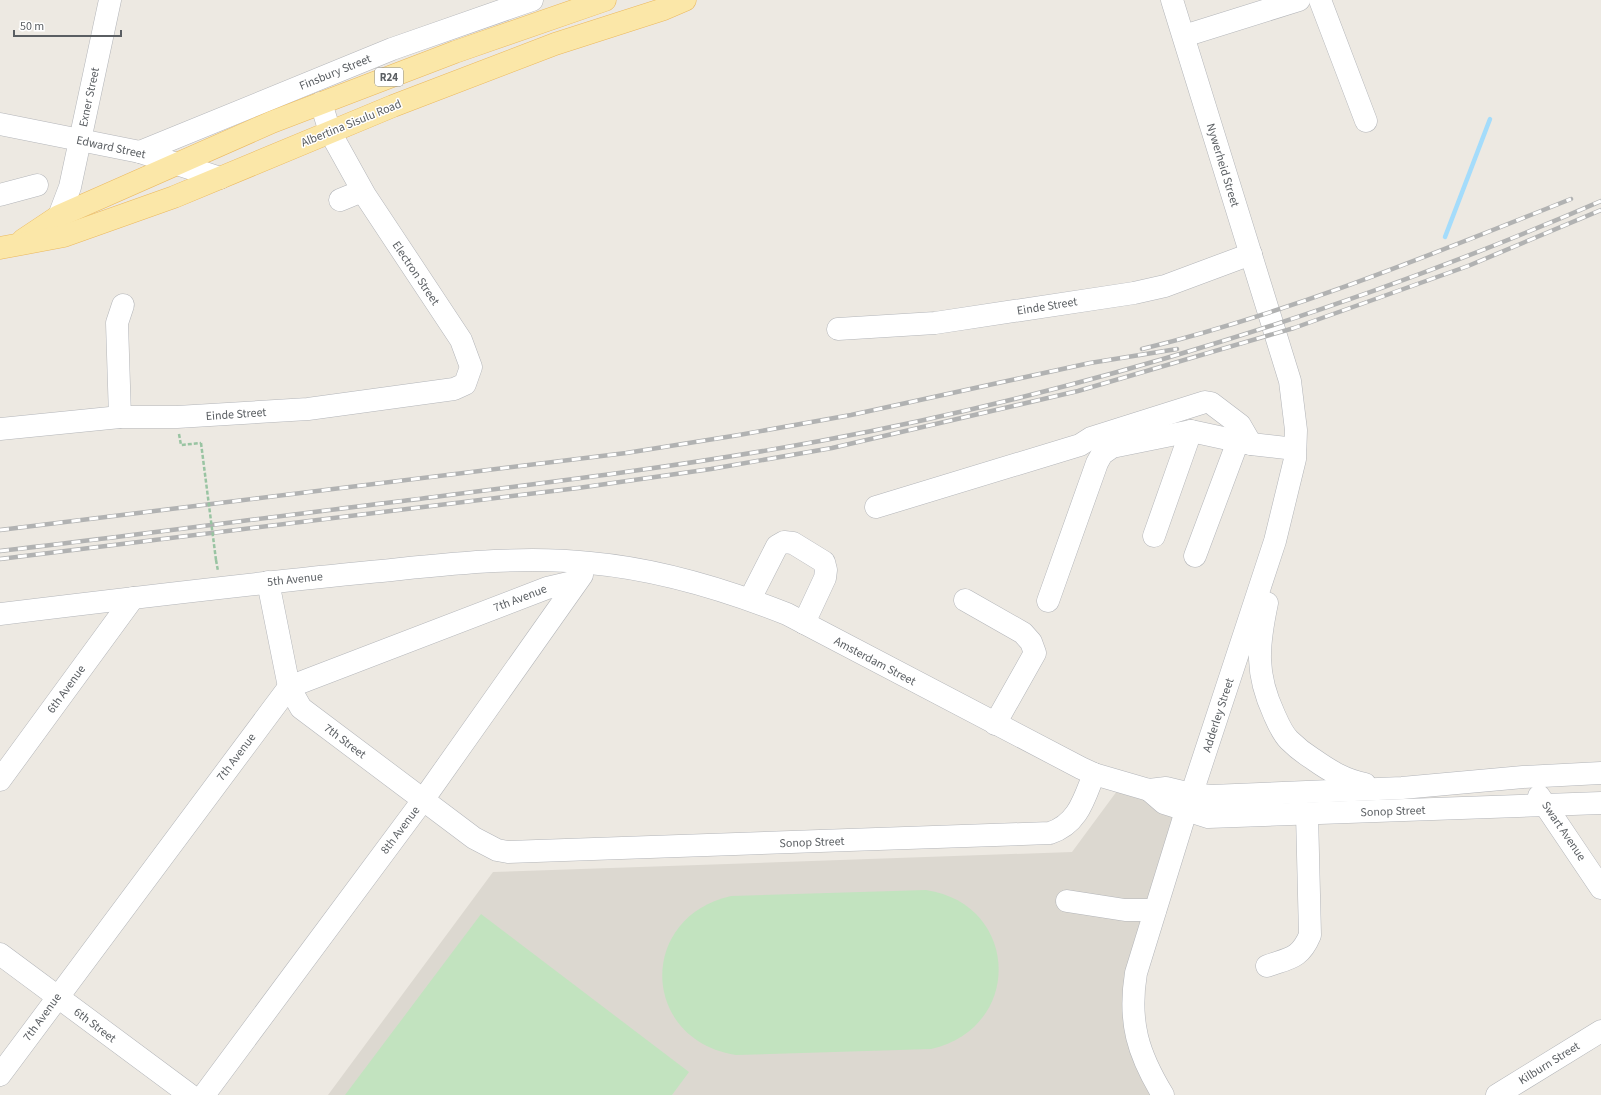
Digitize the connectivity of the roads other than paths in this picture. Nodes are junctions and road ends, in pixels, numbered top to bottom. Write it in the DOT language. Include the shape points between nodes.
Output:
graph roads {
  1 [pos="110,0"];
  2 [pos="532,0"];
  3 [pos="605,0"];
  4 [pos="685,0"];
  5 [pos="1172,0"];
  6 [pos="1299,0"];
  7 [pos="1320,0"];
  8 [pos="663,4"];
  9 [pos="1184,36"];
  10 [pos="321,103"];
  11 [pos="1366,121"];
  12 [pos="0,124"];
  13 [pos="330,132"];
  14 [pos="80,140"];
  15 [pos="140,152"];
  16 [pos="177,163"];
  17 [pos="220,178"];
  18 [pos="37,185"];
  19 [pos="362,191"];
  20 [pos="0,196"];
  21 [pos="340,200"];
  22 [pos="58,216"];
  23 [pos="8,246"];
  24 [pos="1251,254"];
  25 [pos="123,305"];
  26 [pos="838,329"];
  27 [pos="1274,330"];
  28 [pos="468,380"];
  29 [pos="120,417"];
  30 [pos="0,429"];
  31 [pos="1191,431"];
  32 [pos="1245,442"];
  33 [pos="1295,454"];
  34 [pos="876,507"];
  35 [pos="1154,536"];
  36 [pos="1194,556"];
  37 [pos="591,563"];
  38 [pos="577,581"];
  39 [pos="268,582"];
  40 [pos="133,598"];
  41 [pos="750,599"];
  42 [pos="965,600"];
  43 [pos="1048,601"];
  44 [pos="0,614"];
  45 [pos="804,624"];
  46 [pos="289,687"];
  47 [pos="995,724"];
  48 [pos="1601,773"];
  49 [pos="1094,774"];
  50 [pos="1523,777"];
  51 [pos="0,780"];
  52 [pos="1402,788"];
  53 [pos="423,800"];
  54 [pos="1189,803"];
  55 [pos="1601,803"];
  56 [pos="1547,805"];
  57 [pos="1307,814"];
  58 [pos="496,850"];
  59 [pos="1601,888"];
  60 [pos="1067,901"];
  61 [pos="1155,910"];
  62 [pos="0,954"];
  63 [pos="1267,966"];
  64 [pos="57,996"];
  65 [pos="1601,1031"];
  66 [pos="0,1075"];
  67 [pos="190,1095"];
  68 [pos="204,1095"];
  69 [pos="1163,1095"];
  70 [pos="1497,1095"];
  1 -- 14 [label="street, Exner Street"];
  2 -- 15 [label="street, Finsbury Street" via="392,49"];
  3 -- 10 [label="main road, Albertina Sisulu Road / R24" via="455,52"];
  4 -- 8 [label="main road, Albertina Sisulu Road / R24"];
  5 -- 9 [label="street, Nywerheid Street"];
  6 -- 9 [label="street"];
  7 -- 11 [label="street"];
  8 -- 13 [label="main road, Albertina Sisulu Road / R24" via="392,106"];
  9 -- 24 [label="street, Nywerheid Street"];
  10 -- 13 [label="street, Electron Street"];
  10 -- 16 [label="main road, Albertina Sisulu Road / R24"];
  12 -- 14 [label="street, Edward Street"];
  13 -- 17 [label="main road, Albertina Sisulu Road / R24"];
  13 -- 19 [label="street, Electron Street"];
  14 -- 15 [label="street, Edward Street"];
  14 -- 22 [label="street, Exner Street" via="70,187"];
  15 -- 16 [label="street, Edward Street"];
  16 -- 17 [label="street, Edward Street"];
  16 -- 22 [label="main road, Albertina Sisulu Road / R24"];
  17 -- 23 [label="main road, Albertina Sisulu Road / R24" via="64,236"];
  18 -- 20 [label="street"];
  19 -- 21 [label="street"];
  19 -- 28 [label="street, Electron Street" via="461,340 471,367"];
  22 -- 23 [label="main road, Albertina Sisulu Road / R24"];
  24 -- 26 [label="street, Einde Street" via="1166,286 1134,293 936,323"];
  24 -- 27 [label="street, Nywerheid Street"];
  25 -- 29 [label="street" via="117,323"];
  27 -- 33 [label="street, Adderley Street" via="1290,381 1296,417"];
  28 -- 29 [label="street, Einde Street" via="454,390 308,409 177,417"];
  29 -- 30 [label="street, Einde Street"];
  31 -- 32 [label="street"];
  31 -- 35 [label="street"];
  31 -- 43 [label="street" via="1112,447 1102,454"];
  32 -- 33 [label="street"];
  32 -- 34 [label="street" via="1240,425 1211,403 1205,402 1091,438 1080,445"];
  32 -- 36 [label="street"];
  33 -- 52 [label="street" via="1287,523 1261,630 1262,682 1279,725 1288,740 1306,754 1348,780"];
  33 -- 54 [label="street, Adderley Street" via="1275,541"];
  37 -- 38 [label="street, 8th Avenue"];
  37 -- 39 [label="street, 5th Avenue" via="510,561"];
  37 -- 41 [label="street, Amsterdam Street" via="693,582"];
  38 -- 46 [label="street, 7th Avenue" via="547,588"];
  38 -- 53 [label="street, 8th Avenue"];
  39 -- 40 [label="street, 5th Avenue"];
  39 -- 46 [label="street, 7th Street"];
  40 -- 44 [label="street, 5th Avenue"];
  40 -- 51 [label="street, 6th Avenue"];
  41 -- 45 [label="street, Amsterdam Street"];
  41 -- 45 [label="street" via="777,546 784,542 793,543 824,562 826,570 825,578"];
  42 -- 47 [label="street" via="1023,633 1031,642 1035,653"];
  45 -- 47 [label="street, Amsterdam Street"];
  46 -- 53 [label="street, 7th Street" via="301,708"];
  46 -- 64 [label="street, 7th Avenue"];
  47 -- 49 [label="street, Amsterdam Street"];
  48 -- 50 [label="street, Sonop Street"];
  49 -- 54 [label="street, Amsterdam Street" via="1149,790 1166,788"];
  49 -- 58 [label="street, Sonop Street" via="1073,820 1050,833 515,853"];
  50 -- 52 [label="street, Sonop Street"];
  50 -- 56 [label="street, Swart Avenue"];
  52 -- 54 [label="street, Sonop Street" via="1211,796"];
  53 -- 58 [label="street, 7th Street" via="474,838"];
  53 -- 68 [label="street, 8th Avenue"];
  54 -- 57 [label="street, Sonop Street" via="1208,817"];
  54 -- 61 [label="street, Adderley Street"];
  55 -- 56 [label="street, Sonop Street"];
  56 -- 57 [label="street, Sonop Street"];
  56 -- 59 [label="street, Swart Avenue"];
  57 -- 63 [label="street" via="1310,935 1305,947 1297,955"];
  60 -- 61 [label="street" via="1125,910"];
  61 -- 69 [label="street, Adderley Street" via="1136,973 1133,1009 1140,1051"];
  62 -- 64 [label="street, 6th Street"];
  64 -- 66 [label="street, 7th Avenue"];
  64 -- 67 [label="street, 6th Street"];
  65 -- 70 [label="street, Kilburn Street"];
}
